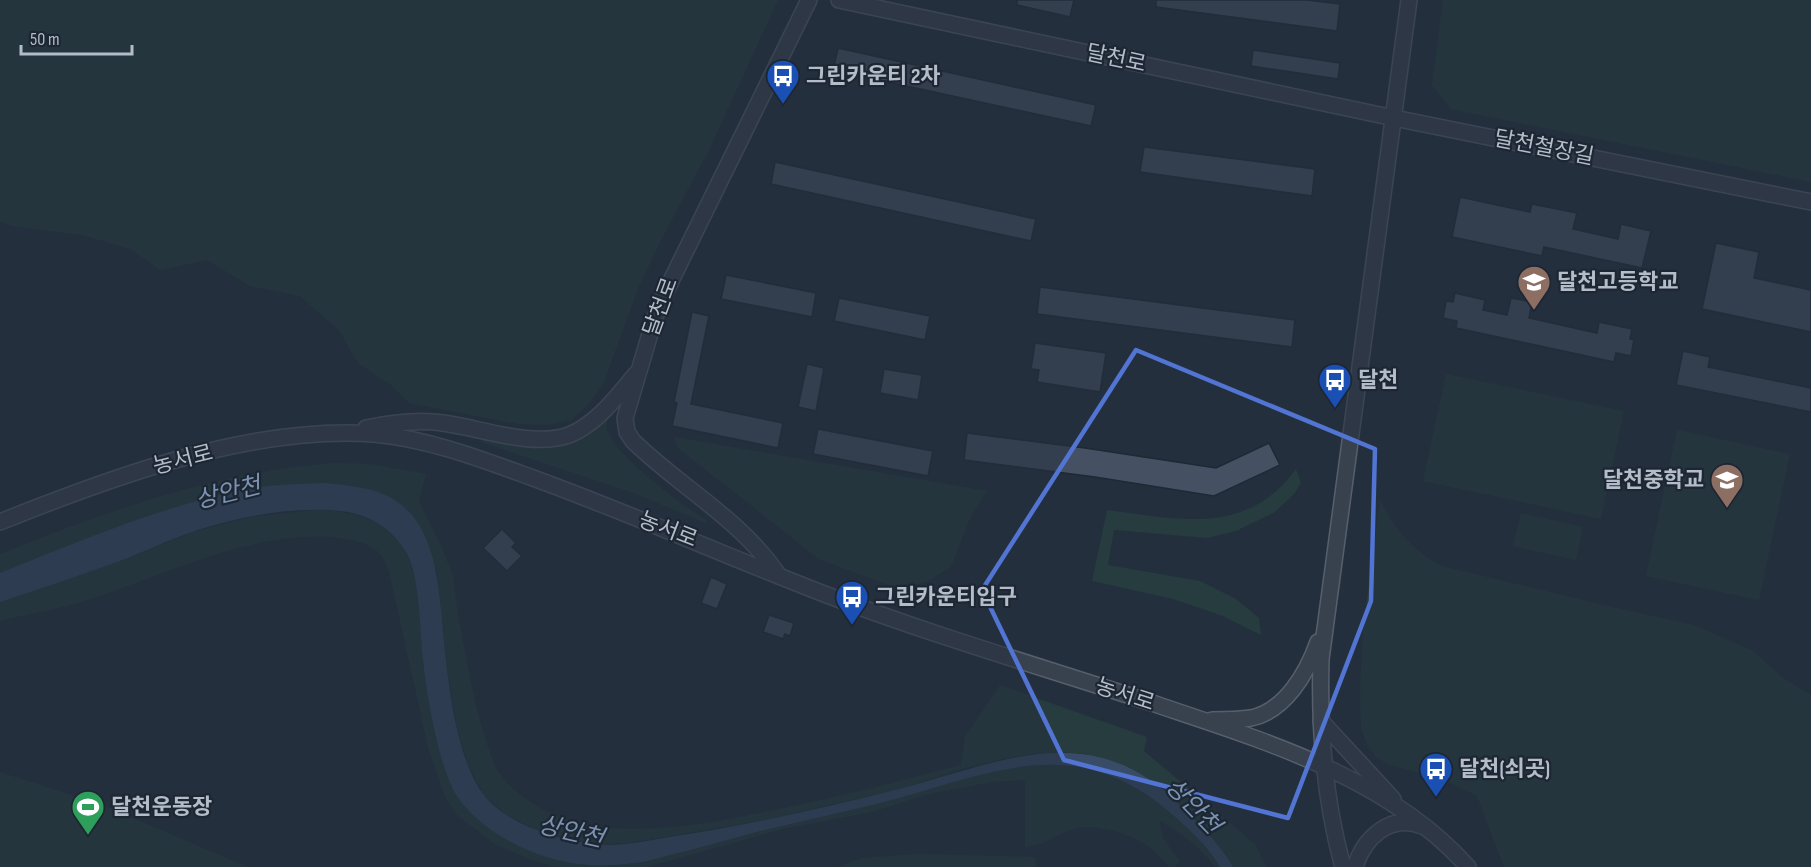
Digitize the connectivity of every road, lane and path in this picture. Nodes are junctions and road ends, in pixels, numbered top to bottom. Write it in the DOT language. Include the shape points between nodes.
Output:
graph roads {
  1 [pos="809,0"];
  2 [pos="839,0"];
  3 [pos="1409,0"];
  4 [pos="1394,118"];
  5 [pos="1811,202"];
  6 [pos="640,369"];
  7 [pos="341,433"];
  8 [pos="0,522"];
  9 [pos="779,576"];
  10 [pos="1324,625"];
  11 [pos="1203,720"];
  12 [pos="1321,721"];
  13 [pos="1324,766"];
  14 [pos="1404,810"];
  15 [pos="1426,827"];
  16 [pos="1343,867"];
  17 [pos="1355,867"];
  18 [pos="1468,867"];
  1 -- 6 [label="street, 달천로" via="676,268 655,317"];
  2 -- 4 [label="street, 달천로"];
  3 -- 4 [label="street"];
  4 -- 5 [label="street, 달천철장길"];
  4 -- 10 [label="street"];
  6 -- 7 [label="street" via="586,426 552,439 440,423 397,423"];
  6 -- 9 [label="street, 달천로" via="625,418 633,441 744,533"];
  7 -- 8 [label="street, 농서로" via="253,442 149,468"];
  7 -- 9 [label="street, 농서로" via="412,440 482,460"];
  9 -- 11 [label="street, 농서로" via="883,616"];
  10 -- 11 [label="street" via="1310,661 1292,691 1271,710 1252,718"];
  10 -- 12 [label="street"];
  11 -- 13 [label="street, 농서로"];
  12 -- 13 [label="street"];
  12 -- 14 [label="street"];
  13 -- 14 [label="street, 농서로"];
  13 -- 16 [label="street"];
  14 -- 15 [label="street, 농서로"];
  15 -- 17 [label="street" via="1404,822 1381,829 1365,844"];
  15 -- 18 [label="street, 농서로"];
}
